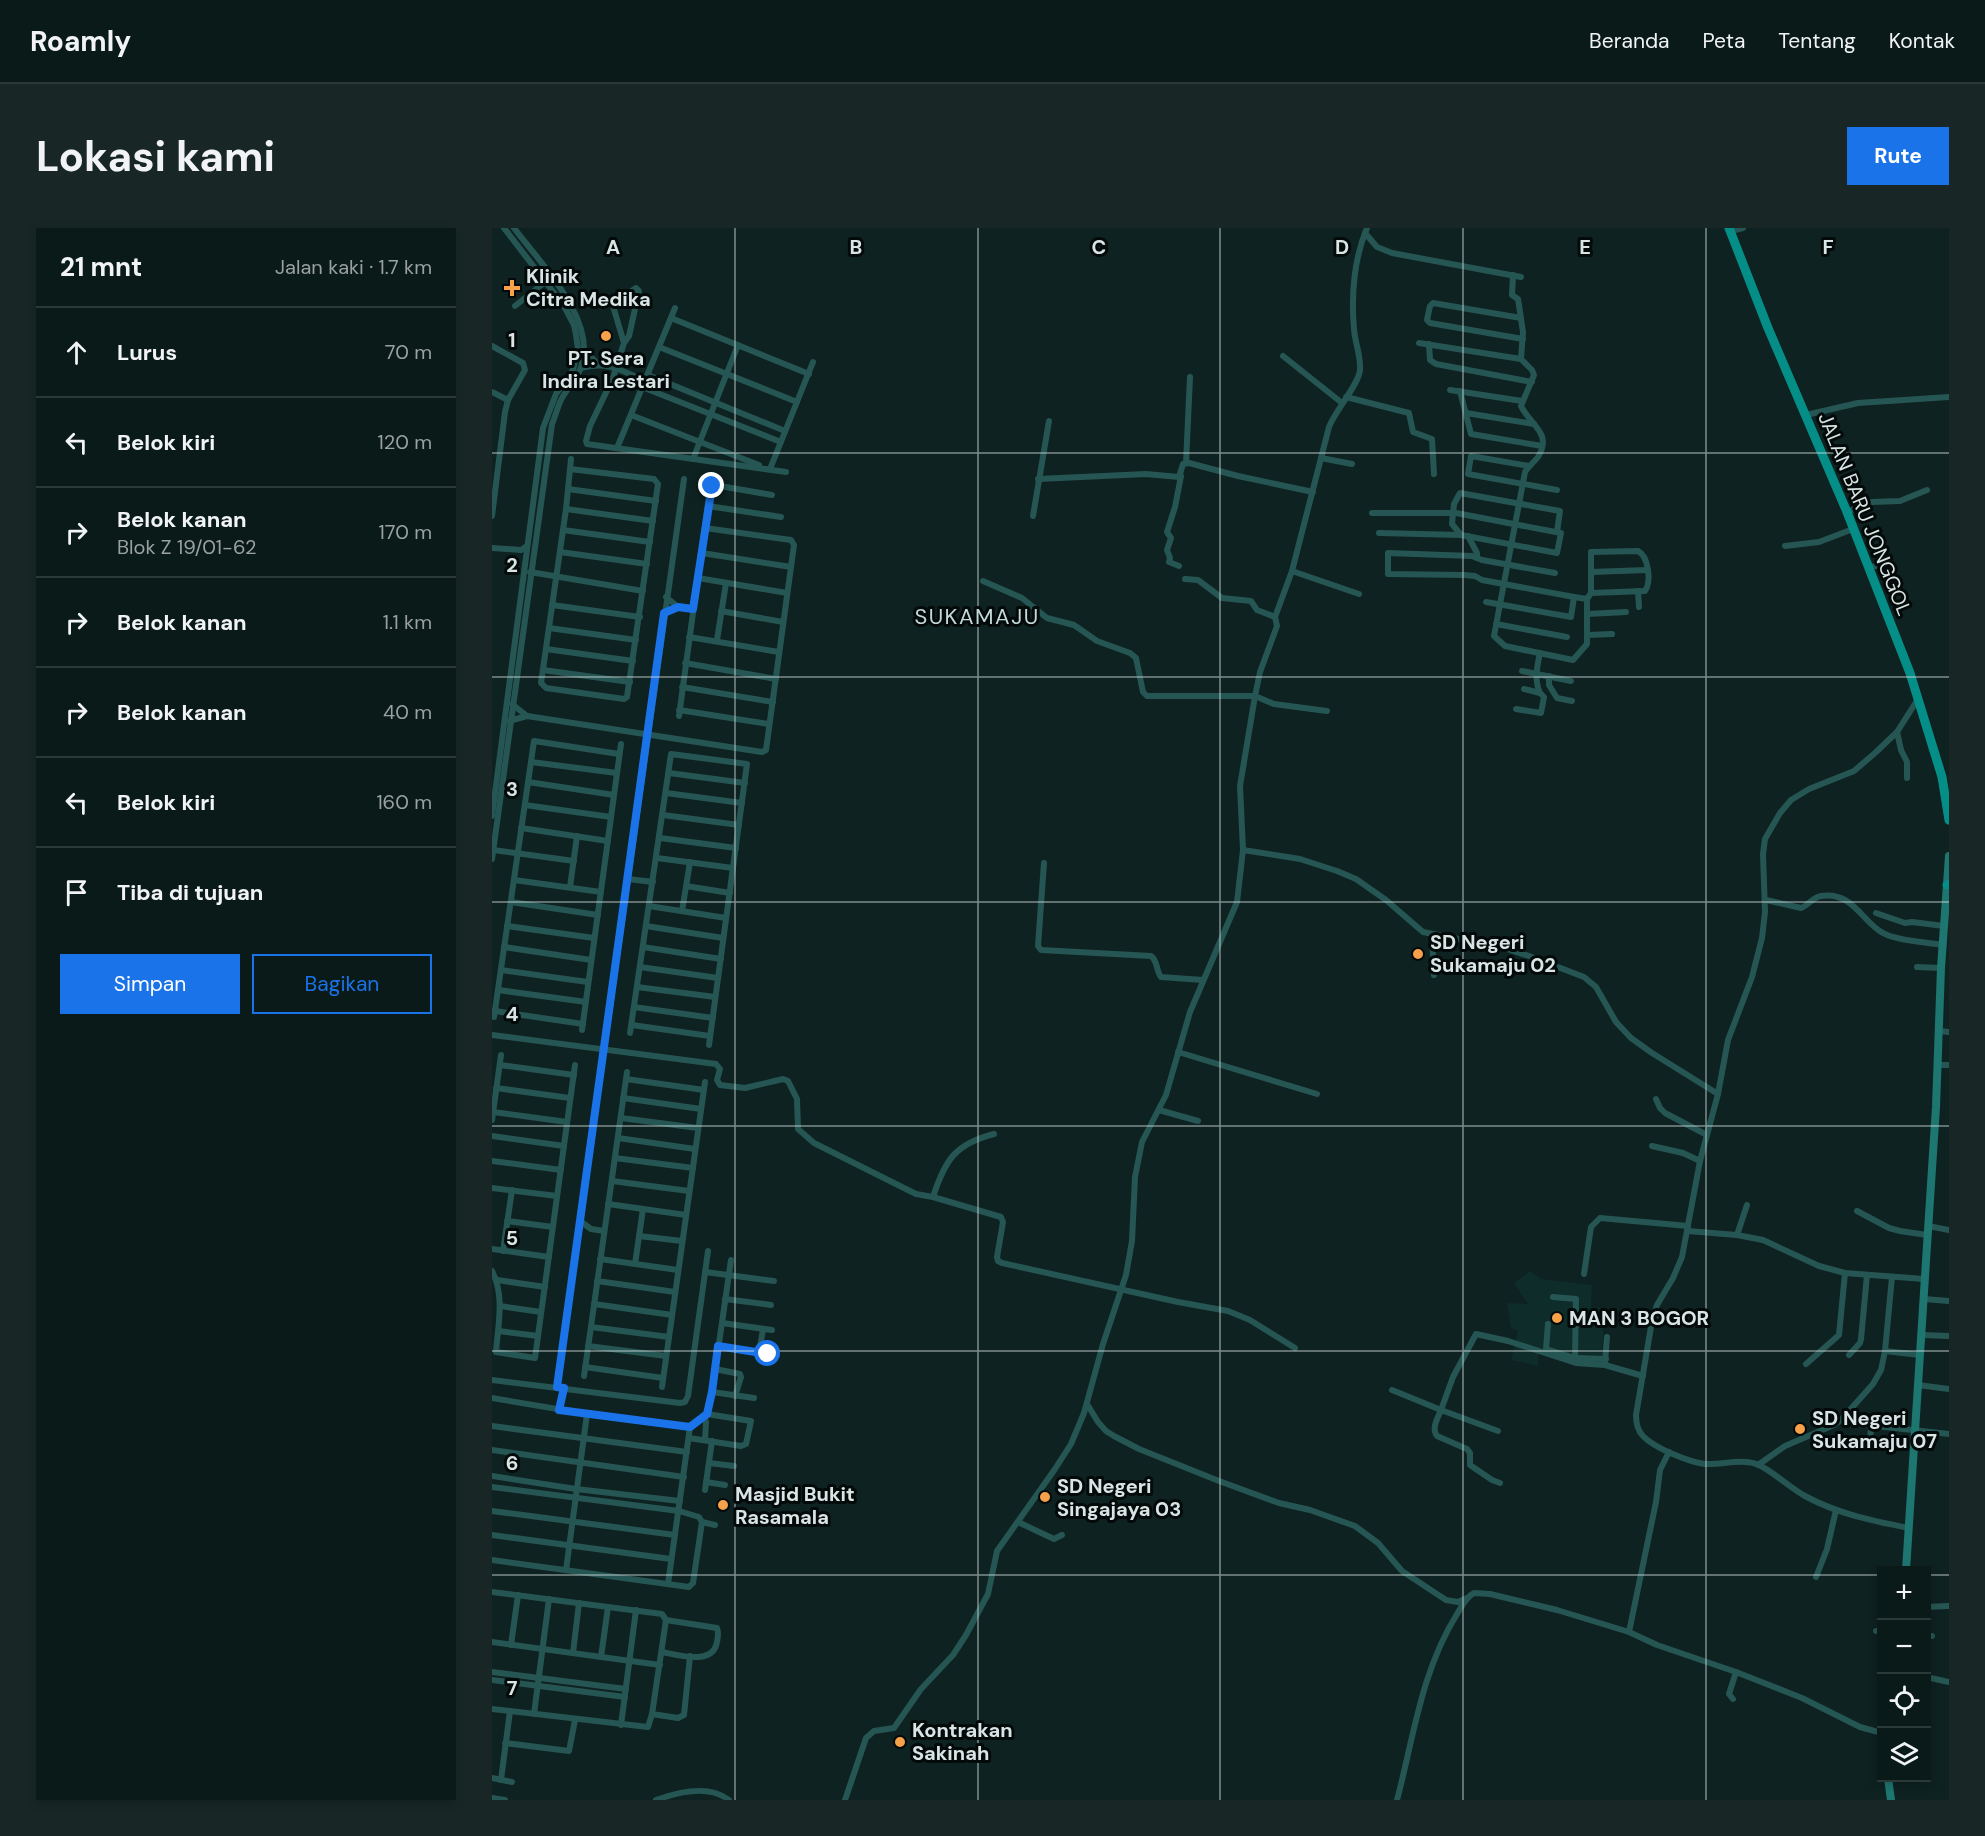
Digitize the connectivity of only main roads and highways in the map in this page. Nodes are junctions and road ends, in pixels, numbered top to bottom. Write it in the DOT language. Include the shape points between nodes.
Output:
graph roads {
  1 [pos="1730,230"];
  2 [pos="1949,820"];
  3 [pos="1949,856"];
  4 [pos="1948,884"];
  5 [pos="1906,1566"];
  6 [pos="1889,1782"];
  7 [pos="1891,1800"];
  1 -- 2 [label="main road, JALAN BARU JONGGOL" via="1911,673 1942,777"];
  3 -- 4 [label="main road"];
  4 -- 5 [label="main road"];
  6 -- 7 [label="main road"];
}
